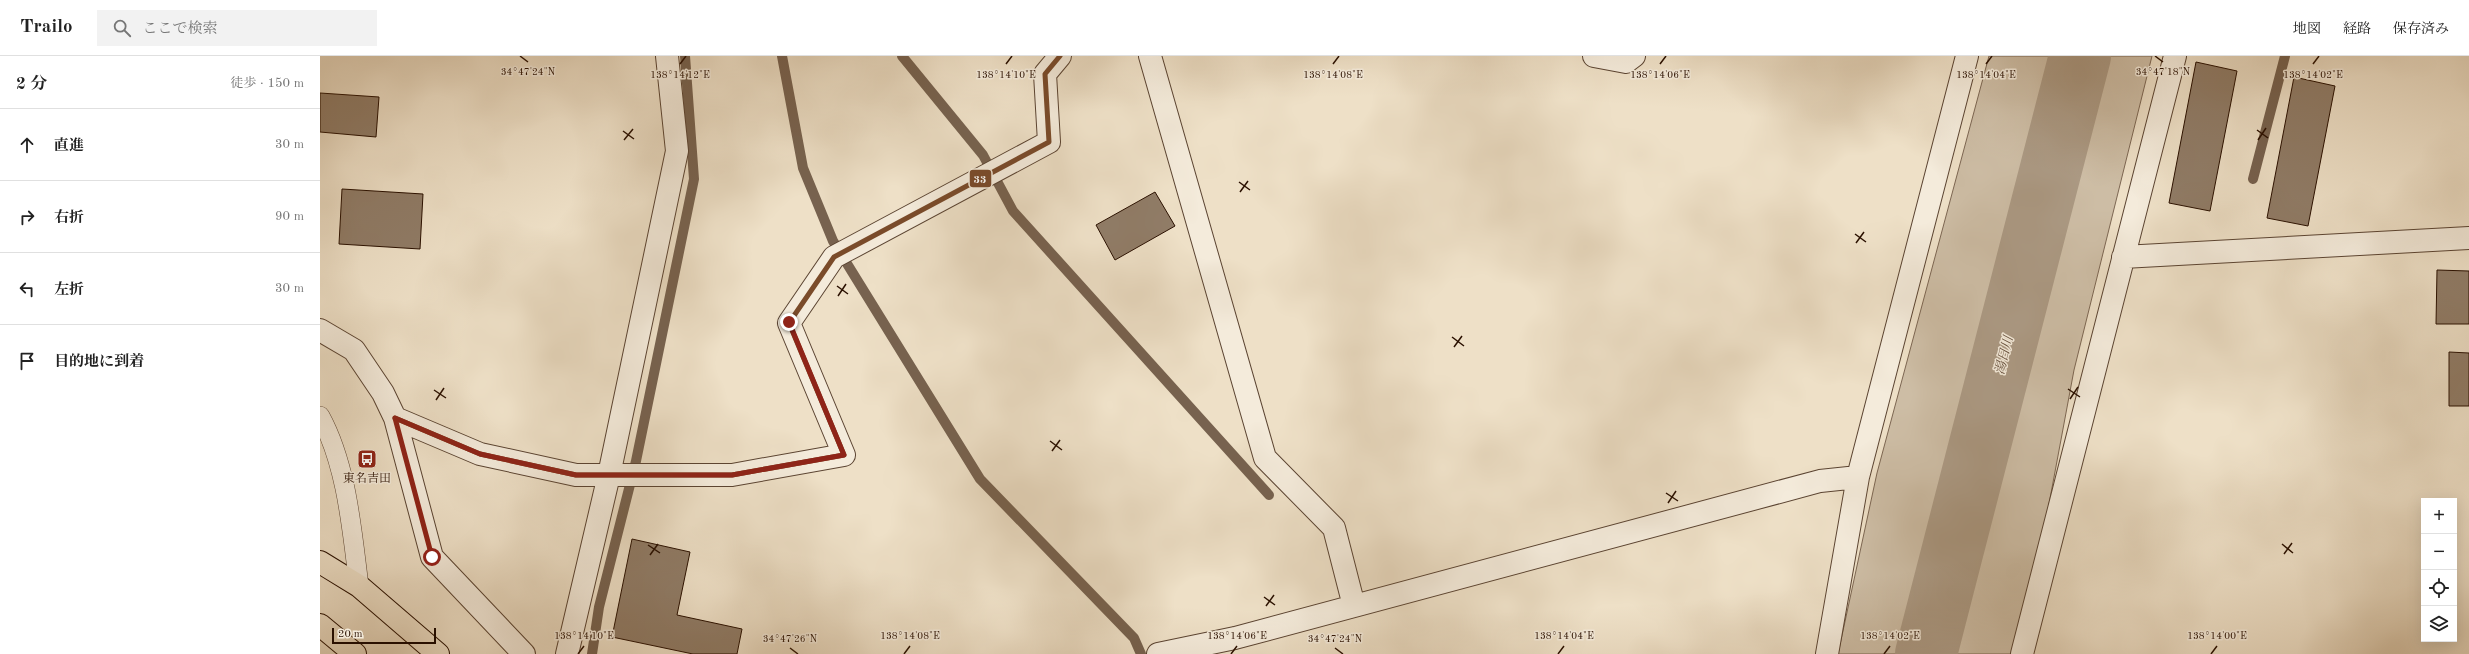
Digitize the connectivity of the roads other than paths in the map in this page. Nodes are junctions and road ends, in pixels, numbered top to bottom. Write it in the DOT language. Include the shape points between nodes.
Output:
graph roads {
  1 [pos="667,56"];
  2 [pos="1060,56"];
  3 [pos="1150,56"];
  4 [pos="1594,56"];
  5 [pos="1634,56"];
  6 [pos="1967,56"];
  7 [pos="2175,56"];
  8 [pos="2469,238"];
  9 [pos="2123,257"];
  10 [pos="320,330"];
  11 [pos="320,416"];
  12 [pos="395,418"];
  13 [pos="610,475"];
  14 [pos="1858,477"];
  15 [pos="320,562"];
  16 [pos="359,586"];
  17 [pos="1354,606"];
  18 [pos="320,625"];
  19 [pos="403,625"];
  20 [pos="1162,653"];
  21 [pos="354,654"];
  22 [pos="424,654"];
  23 [pos="438,654"];
  24 [pos="524,654"];
  25 [pos="566,654"];
  26 [pos="1827,654"];
  27 [pos="2022,654"];
  1 -- 13 [label="street" via="678,151"];
  2 -- 13 [label="street" via="1046,74 1049,142 834,257 789,322 844,455 732,475"];
  3 -- 17 [label="street" via="1265,458 1334,528"];
  4 -- 5 [label="street" via="1626,62"];
  6 -- 14 [label="street"];
  7 -- 9 [label="street"];
  8 -- 9 [label="street"];
  9 -- 27 [label="street"];
  10 -- 12 [label="street" via="354,350 383,393"];
  11 -- 16 [label="lane" via="329,433 348,503"];
  12 -- 13 [label="street" via="480,454 576,475"];
  12 -- 24 [label="street" via="432,557"];
  13 -- 25 [label="street"];
  14 -- 17 [label="street" via="1820,481"];
  14 -- 26 [label="street"];
  15 -- 16 [label="highway"];
  16 -- 19 [label="highway"];
  17 -- 20 [label="street" via="1235,638"];
  18 -- 21 [label="highway"];
  19 -- 22 [label="highway"];
  19 -- 23 [label="highway"];
}
